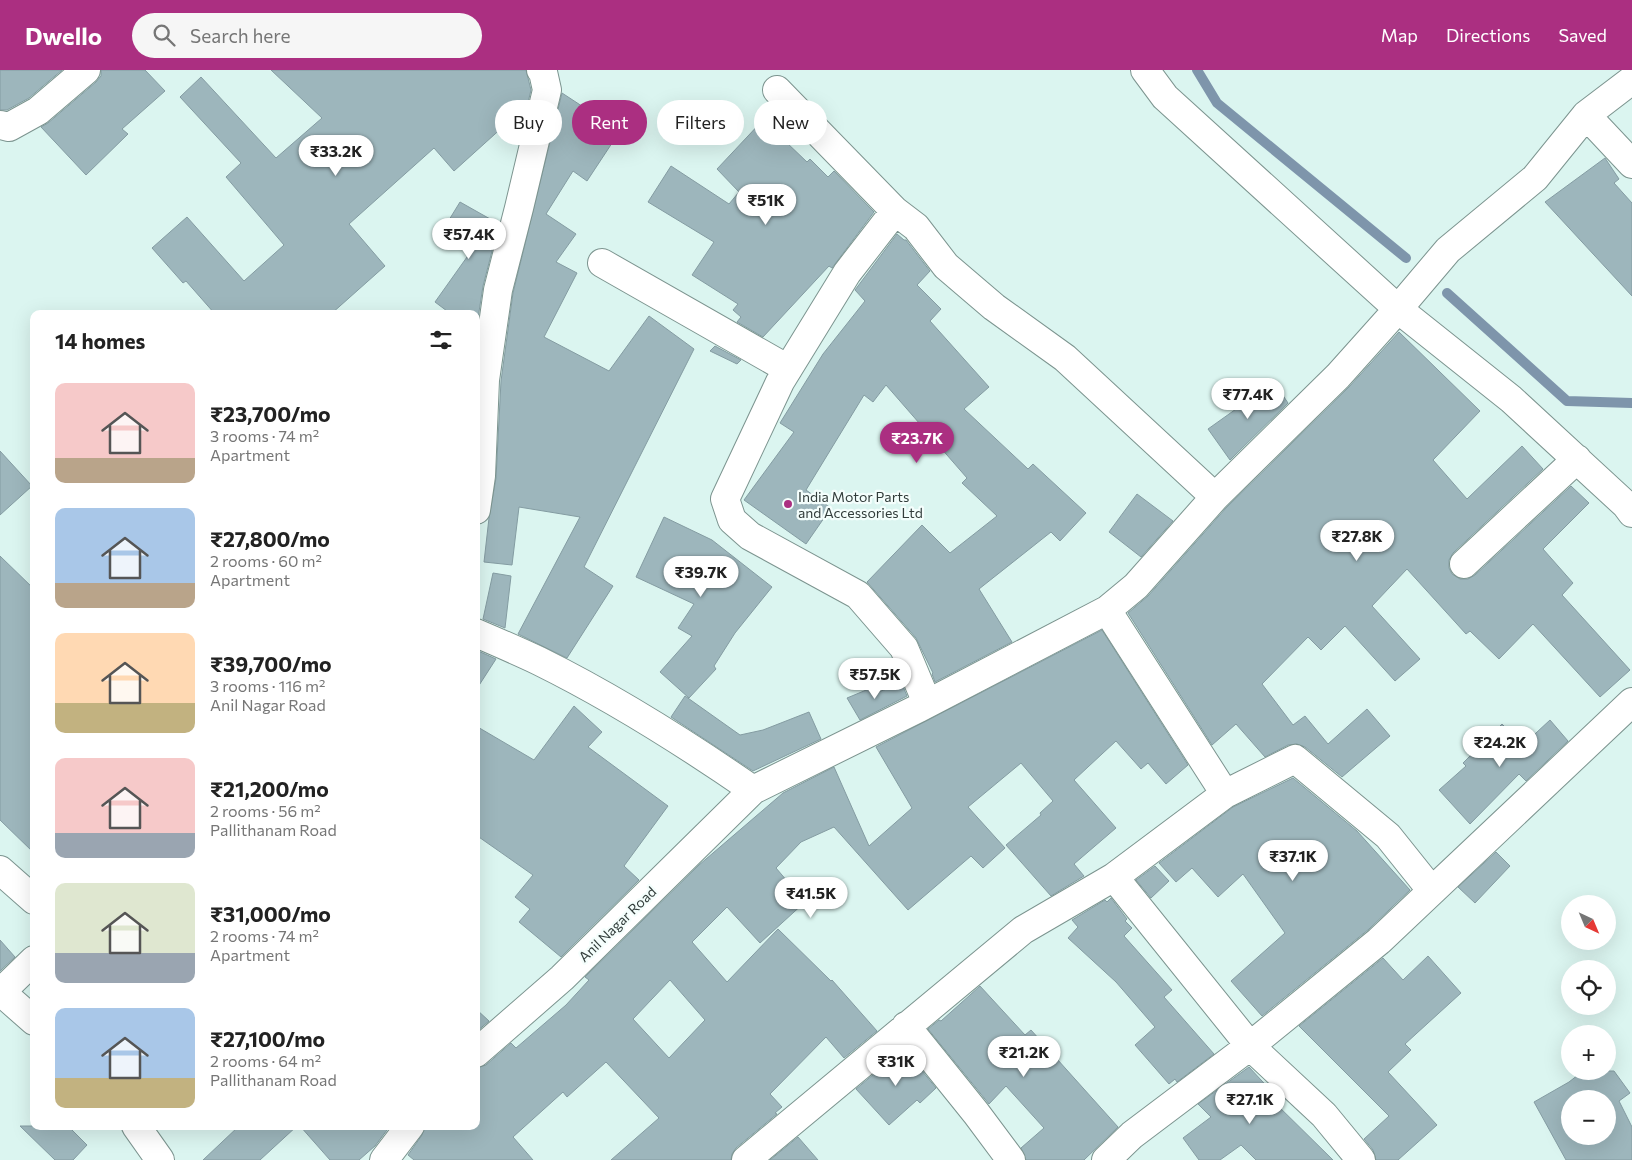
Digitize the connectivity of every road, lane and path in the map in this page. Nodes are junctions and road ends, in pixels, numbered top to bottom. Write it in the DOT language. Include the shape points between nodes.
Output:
graph roads {
  1 [pos="86,70"];
  2 [pos="541,70"];
  3 [pos="1145,70"];
  4 [pos="1632,80"];
  5 [pos="778,90"];
  6 [pos="1586,115"];
  7 [pos="0,125"];
  8 [pos="1632,164"];
  9 [pos="895,211"];
  10 [pos="602,263"];
  11 [pos="1398,310"];
  12 [pos="788,369"];
  13 [pos="1577,459"];
  14 [pos="480,483"];
  15 [pos="1215,497"];
  16 [pos="1632,513"];
  17 [pos="1464,564"];
  18 [pos="1107,610"];
  19 [pos="480,635"];
  20 [pos="1632,702"];
  21 [pos="927,704"];
  22 [pos="753,790"];
  23 [pos="1225,794"];
  24 [pos="0,870"];
  25 [pos="1114,877"];
  26 [pos="1432,891"];
  27 [pos="30,896"];
  28 [pos="30,964"];
  29 [pos="0,992"];
  30 [pos="30,1018"];
  31 [pos="906,1026"];
  32 [pos="1250,1046"];
  33 [pos="480,1050"];
  34 [pos="139,1130"];
  35 [pos="407,1130"];
  36 [pos="160,1160"];
  37 [pos="384,1160"];
  38 [pos="746,1160"];
  39 [pos="1012,1160"];
  40 [pos="1106,1160"];
  41 [pos="1361,1160"];
  1 -- 7 [label="street" via="38,111 9,127"];
  2 -- 14 [label="street" via="547,90 498,290 485,380"];
  3 -- 11 [label="street" via="1165,97"];
  4 -- 6 [label="street, Anil Nagar Road"];
  5 -- 9 [label="street"];
  6 -- 8 [label="street"];
  6 -- 11 [label="street, Anil Nagar Road" via="1535,178 1448,250"];
  9 -- 12 [label="street" via="847,273"];
  9 -- 15 [label="street" via="916,227 946,266 1065,358"];
  10 -- 12 [label="street"];
  11 -- 13 [label="street" via="1512,399"];
  11 -- 15 [label="street, Anil Nagar Road" via="1338,376"];
  12 -- 21 [label="street" via="725,499 732,520 750,536 858,595 904,648"];
  13 -- 16 [label="street"];
  13 -- 17 [label="street"];
  15 -- 18 [label="street, Anil Nagar Road" via="1136,586"];
  18 -- 21 [label="street, Anil Nagar Road"];
  18 -- 23 [label="street"];
  19 -- 22 [label="street" via="595,691"];
  20 -- 26 [label="street"];
  21 -- 22 [label="street, Anil Nagar Road"];
  22 -- 33 [label="street, Anil Nagar Road" via="562,978"];
  23 -- 25 [label="street"];
  23 -- 26 [label="street" via="1295,759 1388,836"];
  24 -- 27 [label="street"];
  25 -- 31 [label="street" via="1023,930"];
  25 -- 32 [label="street"];
  26 -- 32 [label="street" via="1379,941"];
  28 -- 29 [label="street"];
  29 -- 30 [label="street"];
  31 -- 38 [label="street"];
  31 -- 39 [label="street"];
  32 -- 40 [label="street" via="1132,1135"];
  32 -- 41 [label="street" via="1324,1114"];
  34 -- 36 [label="street"];
  35 -- 37 [label="street"];
}
